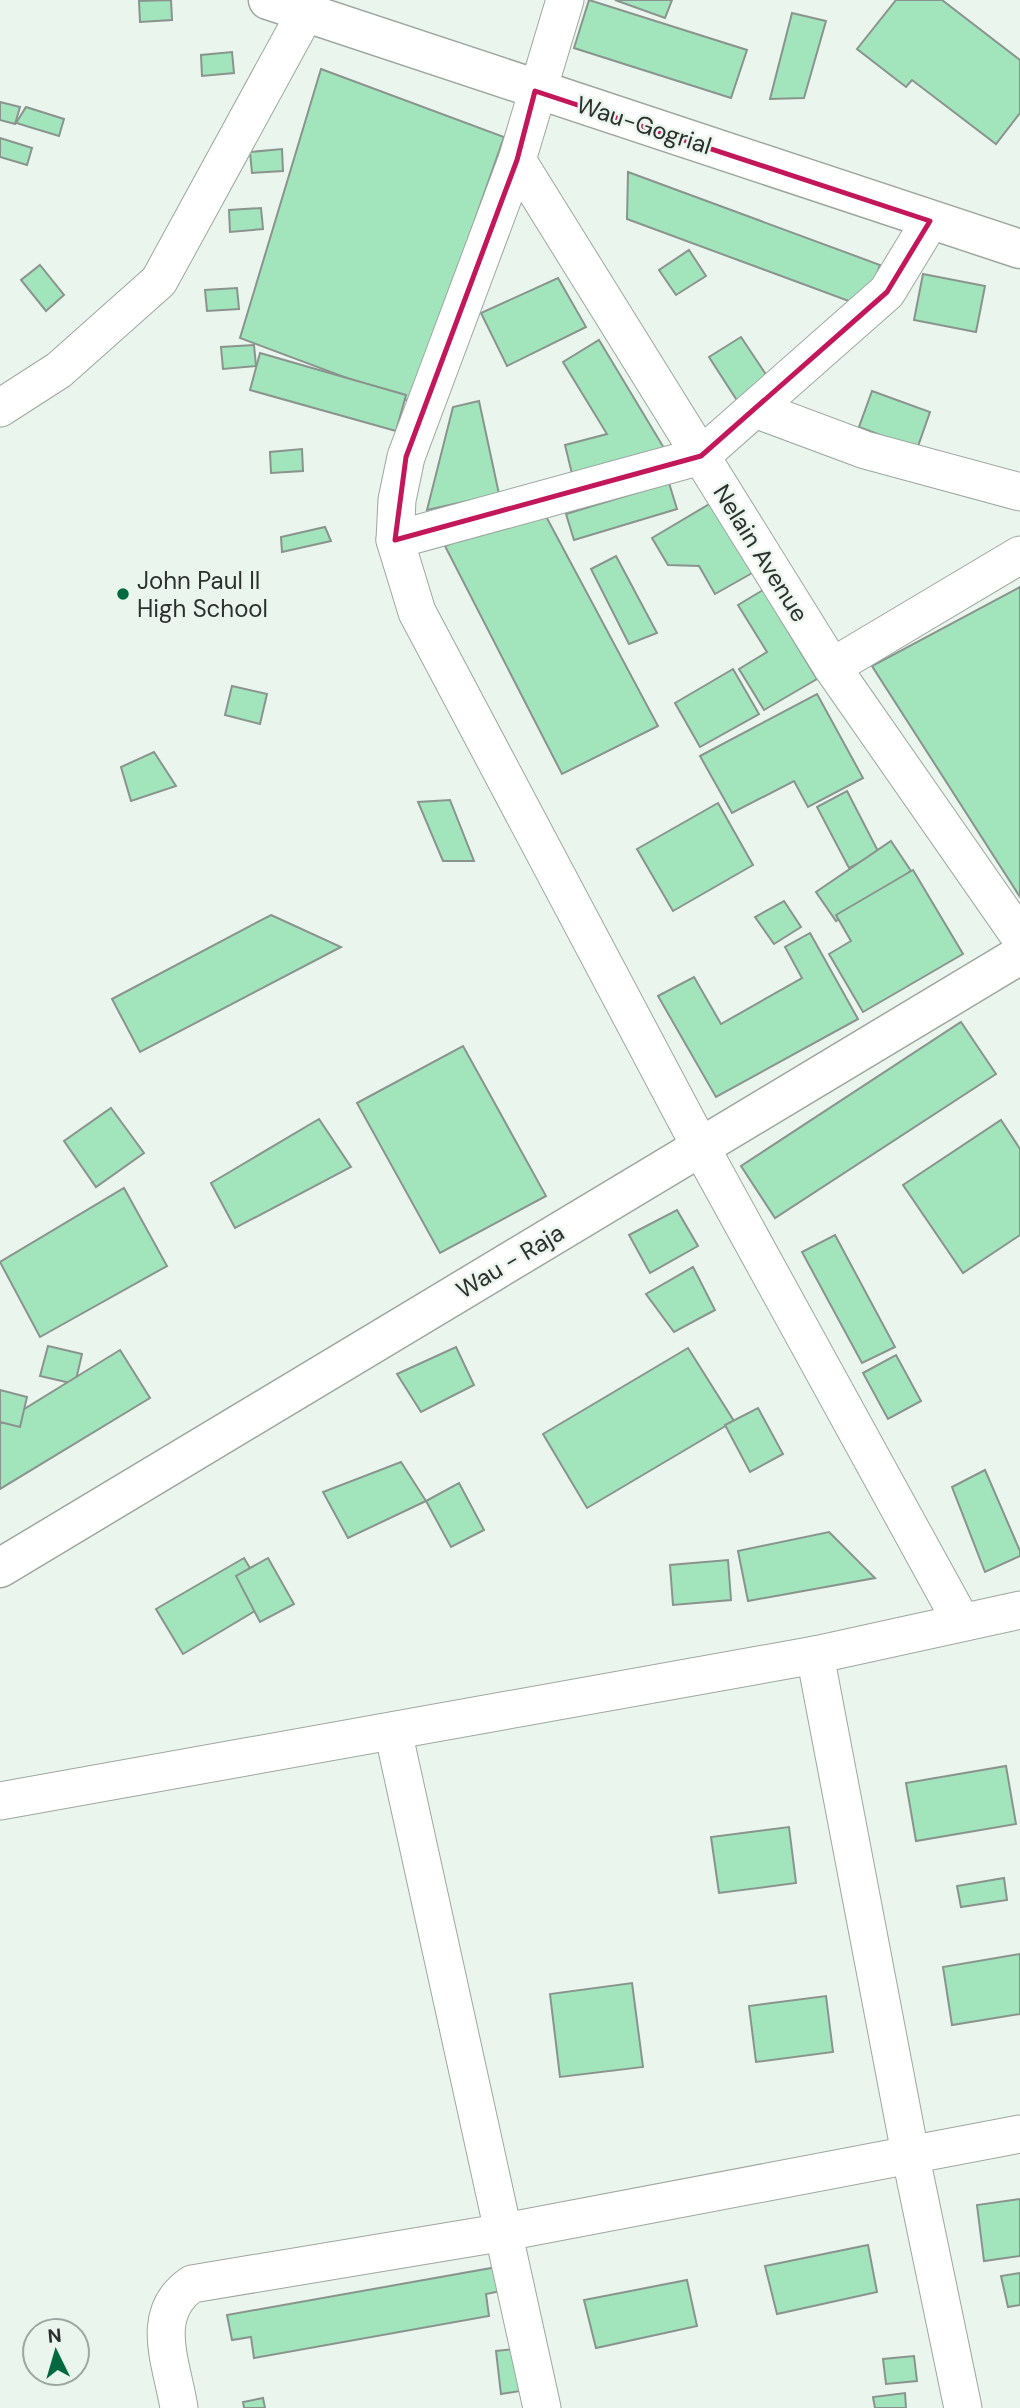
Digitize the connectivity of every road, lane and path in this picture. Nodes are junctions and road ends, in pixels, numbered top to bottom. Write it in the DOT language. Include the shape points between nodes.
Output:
graph roads {
  1 [pos="268,0"];
  2 [pos="565,0"];
  3 [pos="306,12"];
  4 [pos="535,91"];
  5 [pos="517,160"];
  6 [pos="930,221"];
  7 [pos="1020,248"];
  8 [pos="0,408"];
  9 [pos="755,409"];
  10 [pos="701,456"];
  11 [pos="1020,492"];
  12 [pos="395,540"];
  13 [pos="1020,555"];
  14 [pos="832,667"];
  15 [pos="1020,937"];
  16 [pos="1020,955"];
  17 [pos="700,1146"];
  18 [pos="0,1568"];
  19 [pos="1020,1610"];
  20 [pos="961,1621"];
  21 [pos="815,1655"];
  22 [pos="393,1731"];
  23 [pos="0,1801"];
  24 [pos="1020,2134"];
  25 [pos="910,2153"];
  26 [pos="505,2232"];
  27 [pos="179,2408"];
  28 [pos="542,2408"];
  29 [pos="963,2408"];
  1 -- 3 [label="main road, Wau-Gogrial"];
  2 -- 4 [label="street"];
  3 -- 4 [label="main road, Wau-Gogrial"];
  3 -- 8 [label="street" via="159,281 59,370"];
  4 -- 5 [label="street"];
  4 -- 6 [label="main road, Wau-Gogrial"];
  5 -- 10 [label="street, Nelain Avenue"];
  5 -- 12 [label="street" via="406,457"];
  6 -- 7 [label="main road, Wau-Gogrial"];
  6 -- 9 [label="street" via="887,292"];
  9 -- 10 [label="street"];
  9 -- 11 [label="street" via="865,450"];
  10 -- 12 [label="street"];
  10 -- 14 [label="street, Nelain Avenue"];
  12 -- 17 [label="street" via="417,612"];
  13 -- 14 [label="street"];
  14 -- 15 [label="street, Nelain Avenue"];
  16 -- 17 [label="main road, Wau - Raja"];
  17 -- 18 [label="main road, Wau - Raja"];
  17 -- 20 [label="street"];
  19 -- 20 [label="street"];
  20 -- 21 [label="street"];
  21 -- 22 [label="street"];
  21 -- 25 [label="street"];
  22 -- 23 [label="street"];
  22 -- 26 [label="street"];
  24 -- 25 [label="street"];
  25 -- 26 [label="street"];
  25 -- 29 [label="street"];
  26 -- 27 [label="street" via="192,2284 176,2295 165,2327"];
  26 -- 28 [label="street"];
}
